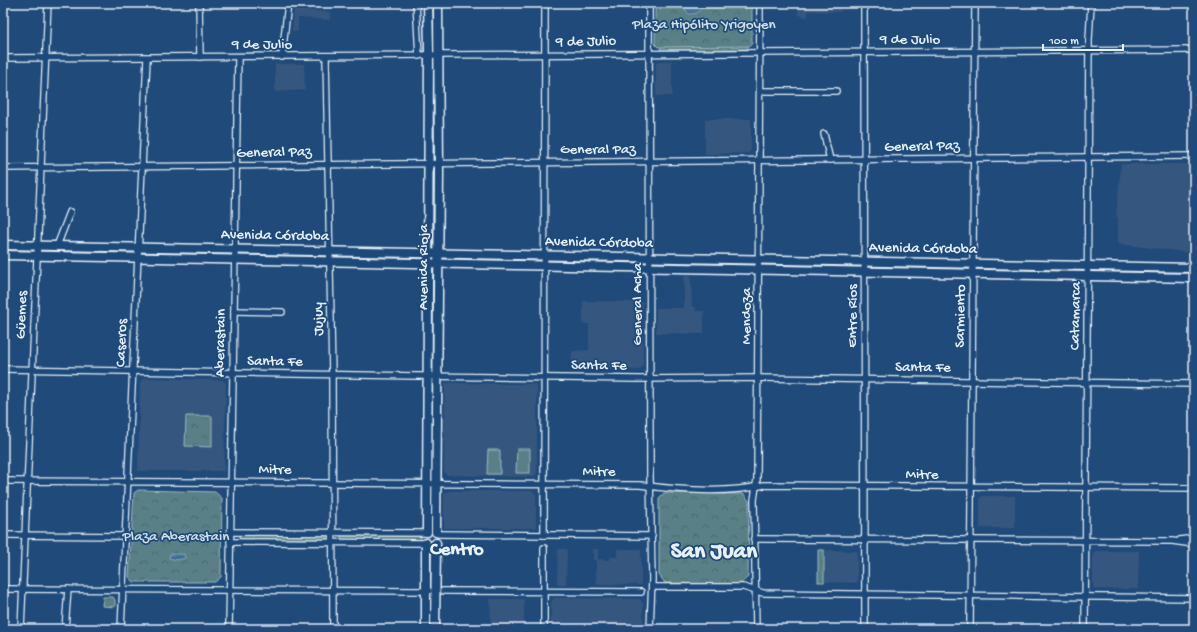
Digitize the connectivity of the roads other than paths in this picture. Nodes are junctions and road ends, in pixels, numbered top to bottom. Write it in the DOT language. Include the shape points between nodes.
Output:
graph roads {
  1 [pos="48,3"];
  2 [pos="199,3"];
  3 [pos="288,3"];
  4 [pos="416,3"];
  5 [pos="428,3"];
  6 [pos="438,3"];
  7 [pos="545,3"];
  8 [pos="649,3"];
  9 [pos="760,3"];
  10 [pos="864,3"];
  11 [pos="975,3"];
  12 [pos="1091,3"];
  13 [pos="429,23"];
  14 [pos="1089,50"];
  15 [pos="1194,50"];
  16 [pos="975,51"];
  17 [pos="864,52"];
  18 [pos="760,53"];
  19 [pos="649,54"];
  20 [pos="545,55"];
  21 [pos="419,56"];
  22 [pos="429,56"];
  23 [pos="439,56"];
  24 [pos="238,57"];
  25 [pos="282,57"];
  26 [pos="326,57"];
  27 [pos="3,58"];
  28 [pos="45,58"];
  29 [pos="147,58"];
  30 [pos="200,58"];
  31 [pos="760,91"];
  32 [pos="836,91"];
  33 [pos="824,134"];
  34 [pos="1194,156"];
  35 [pos="1089,157"];
  36 [pos="974,158"];
  37 [pos="865,159"];
  38 [pos="760,160"];
  39 [pos="830,160"];
  40 [pos="544,162"];
  41 [pos="649,162"];
  42 [pos="328,164"];
  43 [pos="428,164"];
  44 [pos="438,164"];
  45 [pos="236,165"];
  46 [pos="142,166"];
  47 [pos="41,167"];
  48 [pos="3,168"];
  49 [pos="70,212"];
  50 [pos="3,245"];
  51 [pos="37,246"];
  52 [pos="57,246"];
  53 [pos="138,248"];
  54 [pos="235,250"];
  55 [pos="330,251"];
  56 [pos="428,254"];
  57 [pos="438,254"];
  58 [pos="3,255"];
  59 [pos="37,256"];
  60 [pos="544,256"];
  61 [pos="138,258"];
  62 [pos="650,258"];
  63 [pos="235,260"];
  64 [pos="759,260"];
  65 [pos="330,262"];
  66 [pos="865,262"];
  67 [pos="428,263"];
  68 [pos="438,263"];
  69 [pos="974,264"];
  70 [pos="544,265"];
  71 [pos="1088,266"];
  72 [pos="650,267"];
  73 [pos="1194,268"];
  74 [pos="759,269"];
  75 [pos="865,271"];
  76 [pos="974,273"];
  77 [pos="1088,276"];
  78 [pos="1194,278"];
  79 [pos="234,311"];
  80 [pos="282,312"];
  81 [pos="3,369"];
  82 [pos="32,369"];
  83 [pos="133,371"];
  84 [pos="233,373"];
  85 [pos="332,375"];
  86 [pos="427,376"];
  87 [pos="438,376"];
  88 [pos="544,378"];
  89 [pos="758,378"];
  90 [pos="650,379"];
  91 [pos="864,379"];
  92 [pos="973,381"];
  93 [pos="1087,382"];
  94 [pos="1194,384"];
  95 [pos="3,481"];
  96 [pos="27,481"];
  97 [pos="128,482"];
  98 [pos="231,482"];
  99 [pos="332,483"];
  100 [pos="427,483"];
  101 [pos="436,483"];
  102 [pos="544,484"];
  103 [pos="651,486"];
  104 [pos="865,486"];
  105 [pos="756,487"];
  106 [pos="972,487"];
  107 [pos="1086,488"];
  108 [pos="1194,488"];
  109 [pos="230,532"];
  110 [pos="333,532"];
  111 [pos="426,533"];
  112 [pos="437,533"];
  113 [pos="3,535"];
  114 [pos="25,535"];
  115 [pos="544,535"];
  116 [pos="126,536"];
  117 [pos="652,536"];
  118 [pos="1194,538"];
  119 [pos="754,539"];
  120 [pos="865,539"];
  121 [pos="971,540"];
  122 [pos="1086,540"];
  123 [pos="1172,541"];
  124 [pos="230,542"];
  125 [pos="333,542"];
  126 [pos="426,543"];
  127 [pos="436,543"];
  128 [pos="1194,544"];
  129 [pos="544,548"];
  130 [pos="652,587"];
  131 [pos="3,589"];
  132 [pos="23,589"];
  133 [pos="68,589"];
  134 [pos="123,590"];
  135 [pos="229,590"];
  136 [pos="755,590"];
  137 [pos="333,591"];
  138 [pos="426,591"];
  139 [pos="439,591"];
  140 [pos="544,591"];
  141 [pos="641,592"];
  142 [pos="865,593"];
  143 [pos="971,594"];
  144 [pos="1085,596"];
  145 [pos="1194,598"];
  146 [pos="21,629"];
  147 [pos="65,629"];
  148 [pos="121,629"];
  149 [pos="229,629"];
  150 [pos="333,629"];
  151 [pos="426,629"];
  152 [pos="435,629"];
  153 [pos="544,629"];
  154 [pos="650,629"];
  155 [pos="756,629"];
  156 [pos="865,629"];
  157 [pos="970,629"];
  158 [pos="1085,629"];
  1 -- 28 [label="street, Güemes"];
  2 -- 30 [label="street"];
  3 -- 25 [label="street"];
  4 -- 21 [label="street"];
  5 -- 13 [label="main road, Avenida Rioja"];
  6 -- 23 [label="main road, Avenida Rioja"];
  7 -- 20 [label="street"];
  8 -- 19 [label="street, General Acha"];
  9 -- 18 [label="street, Mendoza"];
  10 -- 17 [label="street, Entre Ríos"];
  11 -- 16 [label="street, Sarmiento"];
  12 -- 14 [label="street, Catamarca"];
  13 -- 22 [label="main road, Avenida Rioja"];
  13 -- 23 [label="main road" via="433,32 434,52"];
  14 -- 15 [label="street, 9 de Julio"];
  14 -- 16 [label="street, 9 de Julio"];
  14 -- 35 [label="street, Catamarca"];
  16 -- 17 [label="street, 9 de Julio"];
  16 -- 36 [label="street, Sarmiento"];
  17 -- 18 [label="street, 9 de Julio"];
  17 -- 37 [label="street, Entre Ríos"];
  18 -- 19 [label="street, 9 de Julio"];
  18 -- 31 [label="street, Mendoza"];
  19 -- 20 [label="street, 9 de Julio"];
  19 -- 41 [label="street, General Acha"];
  20 -- 23 [label="street, 9 de Julio"];
  20 -- 40 [label="street"];
  21 -- 22 [label="street, 9 de Julio"];
  21 -- 26 [label="street, 9 de Julio"];
  22 -- 23 [label="street, 9 de Julio"];
  22 -- 43 [label="main road, Avenida Rioja"];
  23 -- 44 [label="main road, Avenida Rioja"];
  24 -- 25 [label="street, 9 de Julio"];
  24 -- 30 [label="street, 9 de Julio"];
  24 -- 45 [label="street, Aberastain"];
  25 -- 26 [label="street, 9 de Julio"];
  26 -- 42 [label="street, Jujuy"];
  27 -- 28 [label="street, 9 de Julio"];
  28 -- 29 [label="street, 9 de Julio"];
  28 -- 47 [label="street, Güemes"];
  29 -- 30 [label="street, 9 de Julio"];
  29 -- 46 [label="street, Caseros"];
  31 -- 32 [label="street"];
  31 -- 38 [label="street, Mendoza"];
  33 -- 39 [label="street"];
  34 -- 35 [label="street, General Paz"];
  35 -- 36 [label="street, General Paz"];
  35 -- 71 [label="street, Catamarca"];
  36 -- 37 [label="street, General Paz"];
  36 -- 69 [label="street, Sarmiento"];
  37 -- 39 [label="street, General Paz"];
  37 -- 66 [label="street, Entre Ríos"];
  38 -- 39 [label="street, General Paz"];
  38 -- 41 [label="street, General Paz"];
  38 -- 64 [label="street, Mendoza"];
  40 -- 41 [label="street, General Paz"];
  40 -- 44 [label="street, General Paz"];
  40 -- 60 [label="street"];
  41 -- 62 [label="street, General Acha"];
  42 -- 43 [label="street, General Paz"];
  42 -- 45 [label="street, General Paz"];
  42 -- 55 [label="street, Jujuy"];
  43 -- 44 [label="street, General Paz"];
  43 -- 56 [label="main road, Avenida Rioja"];
  44 -- 57 [label="main road, Avenida Rioja"];
  45 -- 46 [label="street, General Paz"];
  45 -- 54 [label="street, Aberastain"];
  46 -- 47 [label="street, General Paz"];
  46 -- 53 [label="street, Caseros"];
  47 -- 48 [label="street, General Paz"];
  47 -- 51 [label="street, Güemes"];
  49 -- 52 [label="street"];
  50 -- 51 [label="main road, Avenida Córdoba"];
  51 -- 52 [label="main road, Avenida Córdoba"];
  51 -- 59 [label="street, Güemes"];
  52 -- 53 [label="main road, Avenida Córdoba"];
  53 -- 54 [label="main road, Avenida Córdoba"];
  53 -- 61 [label="street, Caseros"];
  54 -- 55 [label="main road, Avenida Córdoba"];
  54 -- 63 [label="street, Aberastain"];
  55 -- 56 [label="main road, Avenida Córdoba"];
  55 -- 65 [label="street, Jujuy"];
  56 -- 57 [label="main road, Avenida Córdoba"];
  56 -- 67 [label="main road, Avenida Rioja"];
  57 -- 60 [label="main road, Avenida Córdoba"];
  57 -- 68 [label="main road, Avenida Rioja"];
  58 -- 59 [label="main road, Avenida Córdoba"];
  59 -- 61 [label="main road, Avenida Córdoba"];
  59 -- 82 [label="street, Güemes"];
  60 -- 62 [label="main road, Avenida Córdoba"];
  60 -- 70 [label="street"];
  61 -- 63 [label="main road, Avenida Córdoba"];
  61 -- 83 [label="street, Caseros"];
  62 -- 64 [label="main road, Avenida Córdoba"];
  62 -- 72 [label="street, General Acha"];
  63 -- 65 [label="main road, Avenida Córdoba"];
  63 -- 79 [label="street, Aberastain"];
  64 -- 66 [label="main road, Avenida Córdoba"];
  64 -- 74 [label="street, Mendoza"];
  65 -- 67 [label="main road, Avenida Córdoba"];
  65 -- 85 [label="street, Jujuy"];
  66 -- 69 [label="main road, Avenida Córdoba"];
  66 -- 75 [label="street, Entre Ríos"];
  67 -- 68 [label="main road, Avenida Córdoba"];
  67 -- 86 [label="main road, Avenida Rioja"];
  68 -- 70 [label="main road, Avenida Córdoba"];
  68 -- 87 [label="main road, Avenida Rioja"];
  69 -- 71 [label="main road, Avenida Córdoba"];
  69 -- 76 [label="street, Sarmiento"];
  70 -- 72 [label="main road, Avenida Córdoba"];
  70 -- 88 [label="street"];
  71 -- 73 [label="main road, Avenida Córdoba"];
  71 -- 77 [label="street, Catamarca"];
  72 -- 74 [label="main road, Avenida Córdoba"];
  72 -- 90 [label="street, General Acha"];
  74 -- 75 [label="main road, Avenida Córdoba"];
  74 -- 89 [label="street, Mendoza"];
  75 -- 76 [label="main road, Avenida Córdoba"];
  75 -- 91 [label="street, Entre Ríos"];
  76 -- 77 [label="main road, Avenida Córdoba"];
  76 -- 92 [label="street, Sarmiento"];
  77 -- 78 [label="main road, Avenida Córdoba"];
  77 -- 93 [label="street, Catamarca"];
  79 -- 80 [label="street"];
  79 -- 84 [label="street, Aberastain"];
  81 -- 82 [label="street, Santa Fe"];
  82 -- 83 [label="street, Santa Fe"];
  82 -- 96 [label="street, Güemes"];
  83 -- 84 [label="street, Santa Fe"];
  83 -- 97 [label="street, Caseros"];
  84 -- 85 [label="street, Santa Fe"];
  84 -- 98 [label="street, Aberastain"];
  85 -- 86 [label="street, Santa Fe"];
  85 -- 99 [label="street, Jujuy"];
  86 -- 87 [label="street, Santa Fe"];
  86 -- 100 [label="main road, Avenida Rioja"];
  87 -- 88 [label="street, Santa Fe"];
  87 -- 101 [label="main road, Avenida Rioja"];
  88 -- 90 [label="street, Santa Fe"];
  88 -- 102 [label="street"];
  89 -- 90 [label="street, Santa Fe"];
  89 -- 91 [label="street, Santa Fe"];
  89 -- 105 [label="street, Mendoza"];
  90 -- 103 [label="street, General Acha"];
  91 -- 92 [label="street, Santa Fe"];
  91 -- 104 [label="street, Entre Ríos"];
  92 -- 93 [label="street, Santa Fe"];
  92 -- 106 [label="street, Sarmiento"];
  93 -- 94 [label="street, Santa Fe"];
  93 -- 107 [label="street, Catamarca"];
  95 -- 96 [label="street, Mitre"];
  96 -- 97 [label="street, Mitre"];
  96 -- 114 [label="street, Güemes"];
  97 -- 98 [label="street, Mitre"];
  97 -- 116 [label="street, Caseros"];
  98 -- 99 [label="street, Mitre"];
  98 -- 109 [label="street, Aberastain"];
  99 -- 100 [label="street, Mitre"];
  99 -- 110 [label="street, Jujuy"];
  100 -- 101 [label="street, Mitre"];
  100 -- 111 [label="main road, Avenida Rioja"];
  101 -- 102 [label="street, Mitre"];
  101 -- 112 [label="main road, Avenida Rioja"];
  102 -- 103 [label="street, Mitre"];
  102 -- 115 [label="street"];
  103 -- 105 [label="street, Mitre" via="746,489"];
  103 -- 117 [label="street, General Acha"];
  104 -- 105 [label="street, Mitre"];
  104 -- 106 [label="street, Mitre"];
  104 -- 120 [label="street, Entre Ríos"];
  105 -- 119 [label="street, Mendoza"];
  106 -- 107 [label="street, Mitre"];
  106 -- 121 [label="street, Sarmiento"];
  107 -- 108 [label="street, Mitre"];
  107 -- 122 [label="street, Catamarca"];
  109 -- 110 [label="street"];
  109 -- 124 [label="street, Aberastain"];
  110 -- 111 [label="street"];
  110 -- 125 [label="street, Jujuy"];
  111 -- 112 [label="main road" via="431,530"];
  111 -- 126 [label="main road"];
  112 -- 115 [label="street"];
  112 -- 127 [label="main road" via="439,538"];
  113 -- 114 [label="street"];
  114 -- 116 [label="street"];
  114 -- 132 [label="street, Güemes"];
  115 -- 117 [label="street"];
  116 -- 134 [label="street, Caseros"];
  117 -- 130 [label="street, General Acha"];
  118 -- 123 [label="street"];
  119 -- 120 [label="street"];
  119 -- 136 [label="street, Mendoza"];
  120 -- 121 [label="street"];
  120 -- 142 [label="street, Entre Ríos"];
  121 -- 122 [label="street"];
  121 -- 143 [label="street, Sarmiento"];
  122 -- 123 [label="street"];
  122 -- 144 [label="street, Catamarca"];
  123 -- 128 [label="street"];
  124 -- 125 [label="street"];
  124 -- 135 [label="street, Aberastain"];
  125 -- 126 [label="street"];
  125 -- 137 [label="street, Jujuy"];
  126 -- 127 [label="main road"];
  126 -- 138 [label="main road"];
  127 -- 139 [label="main road"];
  129 -- 140 [label="street"];
  130 -- 136 [label="street" via="743,587"];
  130 -- 154 [label="street, General Acha"];
  131 -- 132 [label="street"];
  132 -- 133 [label="street"];
  132 -- 146 [label="street, Güemes"];
  133 -- 134 [label="street"];
  133 -- 147 [label="street"];
  134 -- 135 [label="street"];
  134 -- 148 [label="street, Caseros"];
  135 -- 137 [label="street"];
  135 -- 149 [label="street, Aberastain"];
  136 -- 142 [label="street" via="763,593"];
  136 -- 155 [label="street, Mendoza"];
  137 -- 138 [label="street"];
  137 -- 150 [label="street, Jujuy"];
  138 -- 139 [label="street"];
  138 -- 151 [label="main road"];
  139 -- 140 [label="street"];
  139 -- 152 [label="main road"];
  140 -- 141 [label="street"];
  140 -- 153 [label="street"];
  142 -- 143 [label="street"];
  142 -- 156 [label="street, Entre Ríos"];
  143 -- 144 [label="street"];
  143 -- 157 [label="street, Sarmiento"];
  144 -- 145 [label="street"];
  144 -- 158 [label="street, Catamarca"];
}
